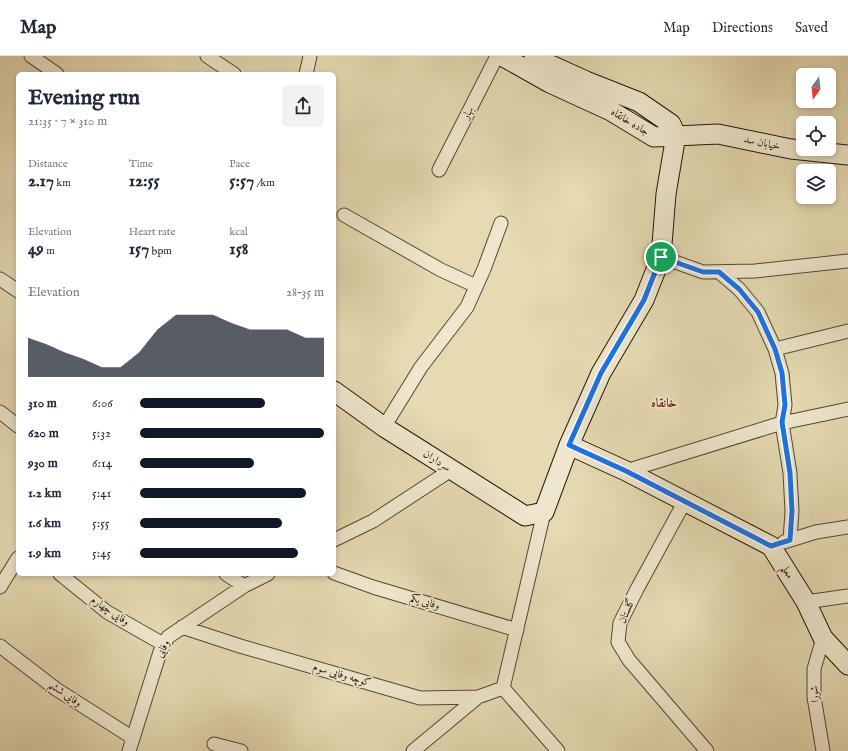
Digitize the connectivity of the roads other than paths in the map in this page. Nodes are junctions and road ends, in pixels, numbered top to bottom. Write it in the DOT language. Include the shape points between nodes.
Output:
graph roads {
  1 [pos="31,56"];
  2 [pos="207,56"];
  3 [pos="310,56"];
  4 [pos="497,56"];
  5 [pos="502,56"];
  6 [pos="534,56"];
  7 [pos="54,72"];
  8 [pos="231,72"];
  9 [pos="306,72"];
  10 [pos="676,135"];
  11 [pos="848,155"];
  12 [pos="439,170"];
  13 [pos="344,215"];
  14 [pos="501,223"];
  15 [pos="661,257"];
  16 [pos="848,261"];
  17 [pos="719,272"];
  18 [pos="0,279"];
  19 [pos="476,286"];
  20 [pos="16,290"];
  21 [pos="848,331"];
  22 [pos="775,349"];
  23 [pos="336,392"];
  24 [pos="848,409"];
  25 [pos="0,412"];
  26 [pos="782,422"];
  27 [pos="16,424"];
  28 [pos="384,427"];
  29 [pos="569,445"];
  30 [pos="451,470"];
  31 [pos="626,471"];
  32 [pos="685,501"];
  33 [pos="544,512"];
  34 [pos="848,526"];
  35 [pos="336,539"];
  36 [pos="790,540"];
  37 [pos="771,546"];
  38 [pos="16,561"];
  39 [pos="336,574"];
  40 [pos="62,576"];
  41 [pos="229,576"];
  42 [pos="264,576"];
  43 [pos="244,586"];
  44 [pos="0,587"];
  45 [pos="848,596"];
  46 [pos="806,602"];
  47 [pos="182,627"];
  48 [pos="517,630"];
  49 [pos="823,638"];
  50 [pos="163,644"];
  51 [pos="0,646"];
  52 [pos="848,665"];
  53 [pos="503,688"];
  54 [pos="478,697"];
  55 [pos="133,738"];
  56 [pos="214,744"];
  57 [pos="129,751"];
  58 [pos="241,751"];
  59 [pos="414,751"];
  60 [pos="558,751"];
  61 [pos="707,751"];
  62 [pos="823,751"];
  1 -- 7 [label="street"];
  2 -- 8 [label="street"];
  3 -- 9 [label="street"];
  4 -- 12 [label="street, بهار"];
  5 -- 10 [label="street, جاده خانقاه" via="550,83 611,111 654,137"];
  6 -- 10 [label="street, جاده خانقاه" via="586,81 639,102 671,124"];
  10 -- 11 [label="street, خیابان سد" via="718,134 791,149"];
  10 -- 15 [label="street" via="666,194"];
  13 -- 19 [label="street" via="441,270"];
  14 -- 19 [label="street"];
  15 -- 17 [label="street" via="703,272"];
  15 -- 29 [label="street" via="644,300 601,373"];
  16 -- 17 [label="street" via="755,271"];
  17 -- 22 [label="street" via="739,289 758,312"];
  18 -- 20 [label="street"];
  19 -- 28 [label="street" via="467,307 421,367"];
  21 -- 22 [label="street"];
  22 -- 26 [label="street" via="783,380 785,405"];
  23 -- 28 [label="street, سرداران"];
  24 -- 26 [label="street"];
  25 -- 27 [label="street"];
  26 -- 31 [label="street"];
  26 -- 36 [label="street" via="790,473"];
  28 -- 30 [label="street, سرداران"];
  29 -- 31 [label="street"];
  29 -- 33 [label="street"];
  30 -- 33 [label="street, سرداران" via="525,516"];
  30 -- 35 [label="street" via="373,520"];
  31 -- 32 [label="street"];
  32 -- 37 [label="street"];
  32 -- 61 [label="street, گلستان" via="636,589 620,623 618,642 629,660"];
  33 -- 48 [label="street"];
  34 -- 36 [label="street"];
  36 -- 37 [label="street"];
  37 -- 46 [label="street, معلم"];
  38 -- 44 [label="street"];
  39 -- 48 [label="street, وفایی یکم"];
  40 -- 50 [label="street, وفایی چهارم" via="107,612"];
  41 -- 43 [label="street"];
  42 -- 43 [label="street, وفایی"];
  43 -- 47 [label="street, وفایی"];
  45 -- 46 [label="street"];
  46 -- 49 [label="street, معلم"];
  47 -- 50 [label="street, وفایی"];
  47 -- 54 [label="street, کوچه وفایی سوم" via="420,698"];
  48 -- 53 [label="street"];
  49 -- 52 [label="street, معلم"];
  49 -- 62 [label="street, شورا" via="814,669 814,696"];
  50 -- 55 [label="street, وفایی"];
  51 -- 55 [label="street, وفایی ششم" via="56,689"];
  53 -- 54 [label="street, کوچه وفایی سوم"];
  53 -- 60 [label="street"];
  54 -- 59 [label="street"];
  55 -- 57 [label="street, وفایی"];
  56 -- 58 [label="street"];
}
